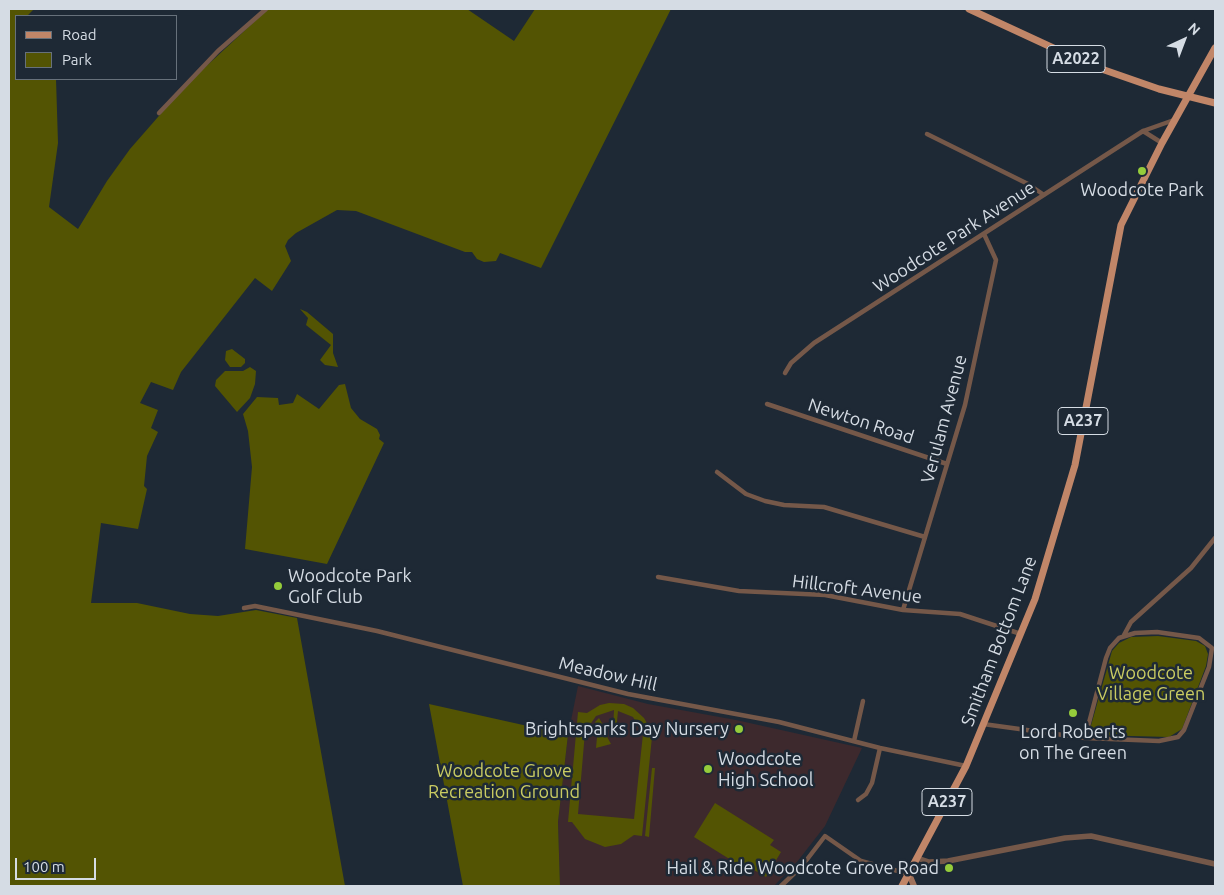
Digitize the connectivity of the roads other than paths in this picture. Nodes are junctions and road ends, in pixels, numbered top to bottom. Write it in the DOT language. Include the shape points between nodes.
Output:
graph roads {
  1 [pos="266,9"];
  2 [pos="969,9"];
  3 [pos="1215,48"];
  4 [pos="1189,97"];
  5 [pos="1215,103"];
  6 [pos="159,113"];
  7 [pos="1175,120"];
  8 [pos="1144,131"];
  9 [pos="927,134"];
  10 [pos="1162,143"];
  11 [pos="1044,195"];
  12 [pos="984,234"];
  13 [pos="785,373"];
  14 [pos="767,404"];
  15 [pos="947,464"];
  16 [pos="717,472"];
  17 [pos="925,537"];
  18 [pos="1215,538"];
  19 [pos="658,577"];
  20 [pos="244,608"];
  21 [pos="903,610"];
  22 [pos="1021,634"];
  23 [pos="1124,635"];
  24 [pos="1214,649"];
  25 [pos="863,701"];
  26 [pos="983,724"];
  27 [pos="1085,738"];
  28 [pos="854,740"];
  29 [pos="880,748"];
  30 [pos="966,766"];
  31 [pos="858,800"];
  32 [pos="917,858"];
  33 [pos="1215,864"];
  34 [pos="909,874"];
  35 [pos="781,886"];
  36 [pos="902,886"];
  37 [pos="914,886"];
  1 -- 6 [label="street" via="218,51"];
  2 -- 4 [label="main road, A2022" via="1090,65"];
  3 -- 4 [label="main road, A237"];
  4 -- 5 [label="main road, A2022"];
  4 -- 7 [label="main road, Smitham Bottom Lane / A237"];
  7 -- 8 [label="street, Woodcote Park Avenue"];
  7 -- 10 [label="main road, Smitham Bottom Lane / A237"];
  8 -- 10 [label="street"];
  8 -- 11 [label="street, Woodcote Park Avenue"];
  9 -- 11 [label="street"];
  10 -- 22 [label="main road, Smitham Bottom Lane / A237" via="1121,225 1075,466 1035,600"];
  11 -- 12 [label="street, Woodcote Park Avenue"];
  12 -- 13 [label="street, Woodcote Park Avenue" via="816,342 791,363"];
  12 -- 15 [label="street, Verulam Avenue" via="996,260 965,405"];
  14 -- 15 [label="street, Newton Road"];
  15 -- 17 [label="street, Verulam Avenue"];
  16 -- 17 [label="street" via="746,494 765,501 824,507"];
  17 -- 21 [label="street, Verulam Avenue"];
  18 -- 23 [label="street" via="1185,573 1132,622"];
  19 -- 21 [label="street, Hillcroft Avenue" via="739,591 825,595"];
  20 -- 28 [label="street, Meadow Hill" via="255,606 377,632 628,694"];
  21 -- 22 [label="street, Hillcroft Avenue" via="968,616"];
  22 -- 26 [label="main road, Smitham Bottom Lane / A237"];
  23 -- 24 [label="street" via="1157,632 1199,638"];
  23 -- 27 [label="street" via="1114,642 1106,658"];
  24 -- 27 [label="street" via="1184,730 1178,737 1159,741"];
  25 -- 28 [label="street"];
  26 -- 27 [label="street"];
  26 -- 30 [label="main road, Smitham Bottom Lane / A237"];
  28 -- 29 [label="street, Meadow Hill"];
  29 -- 30 [label="street, Meadow Hill"];
  29 -- 31 [label="street" via="872,784"];
  30 -- 32 [label="main road, Smitham Bottom Lane / A237"];
  32 -- 33 [label="street" via="929,862 948,861 1065,838 1091,836"];
  32 -- 34 [label="main road, Smitham Bottom Lane / A237"];
  34 -- 35 [label="street" via="862,861 825,836 802,866"];
  34 -- 36 [label="main road, A237"];
  34 -- 37 [label="main road"];
}
